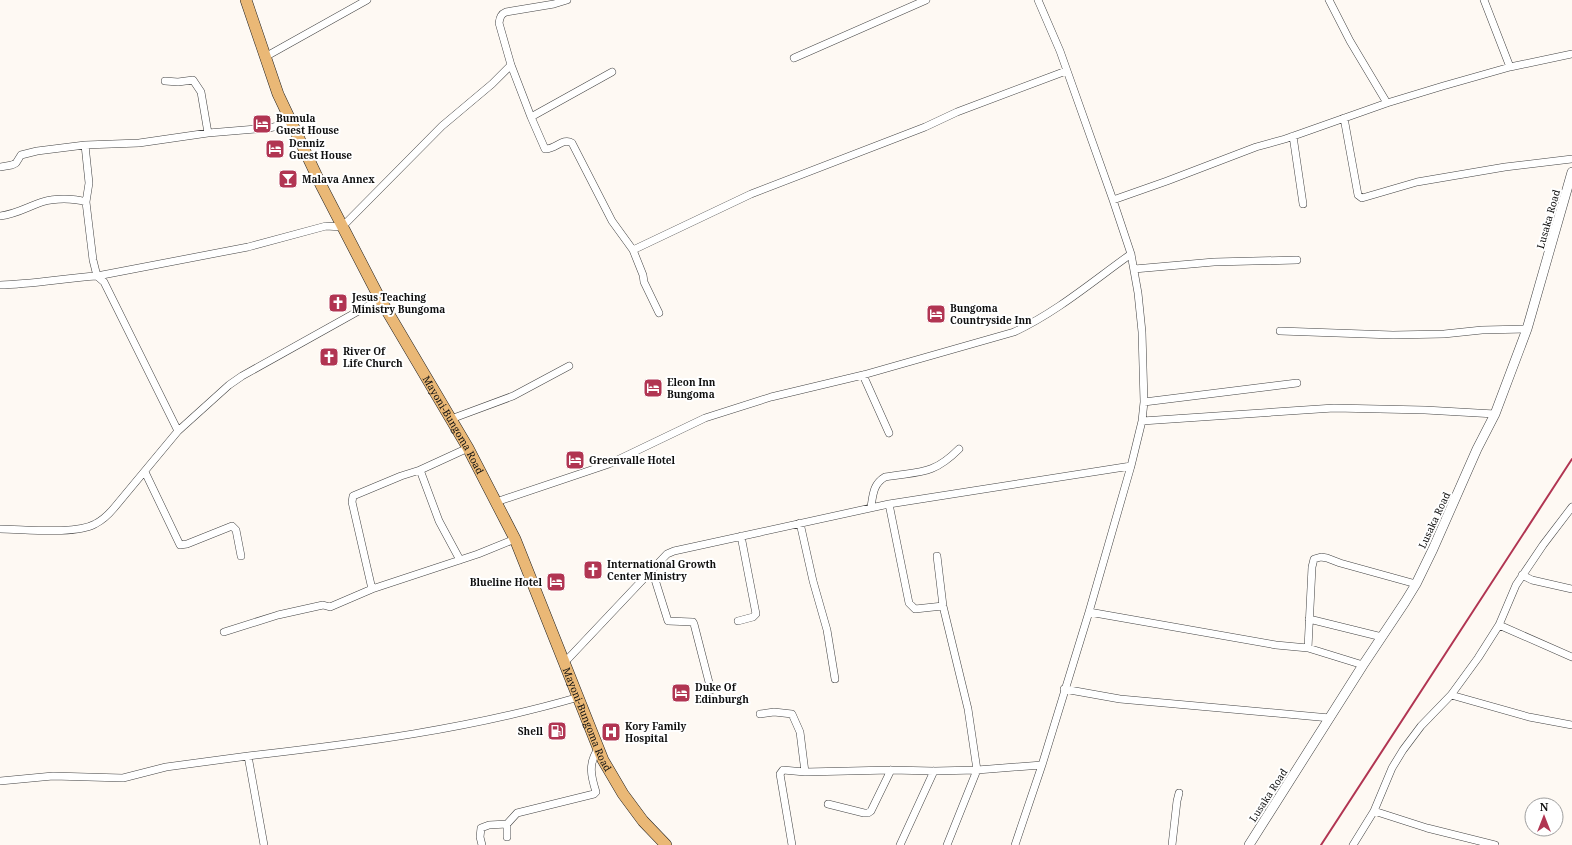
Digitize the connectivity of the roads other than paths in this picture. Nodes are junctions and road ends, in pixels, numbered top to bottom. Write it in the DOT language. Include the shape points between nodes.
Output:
graph roads {
  1 [pos="246,0"];
  2 [pos="367,0"];
  3 [pos="567,0"];
  4 [pos="926,0"];
  5 [pos="1038,0"];
  6 [pos="1329,0"];
  7 [pos="1484,0"];
  8 [pos="1572,54"];
  9 [pos="265,57"];
  10 [pos="794,58"];
  11 [pos="511,66"];
  12 [pos="1510,67"];
  13 [pos="1066,71"];
  14 [pos="612,72"];
  15 [pos="165,82"];
  16 [pos="1387,103"];
  17 [pos="531,117"];
  18 [pos="1344,118"];
  19 [pos="291,123"];
  20 [pos="208,134"];
  21 [pos="1293,136"];
  22 [pos="85,145"];
  23 [pos="1572,159"];
  24 [pos="0,167"];
  25 [pos="1572,172"];
  26 [pos="1113,200"];
  27 [pos="86,202"];
  28 [pos="1303,204"];
  29 [pos="0,216"];
  30 [pos="342,227"];
  31 [pos="633,250"];
  32 [pos="1131,254"];
  33 [pos="1297,260"];
  34 [pos="1134,269"];
  35 [pos="97,276"];
  36 [pos="0,285"];
  37 [pos="380,299"];
  38 [pos="659,313"];
  39 [pos="1526,329"];
  40 [pos="1280,331"];
  41 [pos="569,366"];
  42 [pos="864,375"];
  43 [pos="1297,383"];
  44 [pos="1144,402"];
  45 [pos="1495,414"];
  46 [pos="451,419"];
  47 [pos="1142,422"];
  48 [pos="178,431"];
  49 [pos="889,433"];
  50 [pos="468,448"];
  51 [pos="959,449"];
  52 [pos="1131,466"];
  53 [pos="420,470"];
  54 [pos="145,472"];
  55 [pos="496,502"];
  56 [pos="889,504"];
  57 [pos="1572,507"];
  58 [pos="871,508"];
  59 [pos="800,523"];
  60 [pos="0,528"];
  61 [pos="741,536"];
  62 [pos="515,540"];
  63 [pos="241,556"];
  64 [pos="937,556"];
  65 [pos="460,560"];
  66 [pos="652,570"];
  67 [pos="1522,575"];
  68 [pos="1416,584"];
  69 [pos="372,589"];
  70 [pos="1572,589"];
  71 [pos="943,606"];
  72 [pos="1089,612"];
  73 [pos="1309,619"];
  74 [pos="738,621"];
  75 [pos="1499,625"];
  76 [pos="224,632"];
  77 [pos="1382,637"];
  78 [pos="1308,648"];
  79 [pos="1572,657"];
  80 [pos="565,662"];
  81 [pos="1363,666"];
  82 [pos="835,679"];
  83 [pos="1064,689"];
  84 [pos="711,690"];
  85 [pos="1451,695"];
  86 [pos="579,698"];
  87 [pos="760,714"];
  88 [pos="1330,718"];
  89 [pos="1572,725"];
  90 [pos="598,749"];
  91 [pos="248,756"];
  92 [pos="1042,765"];
  93 [pos="891,770"];
  94 [pos="977,770"];
  95 [pos="934,771"];
  96 [pos="806,772"];
  97 [pos="0,781"];
  98 [pos="1179,793"];
  99 [pos="828,804"];
  100 [pos="1374,811"];
  101 [pos="507,824"];
  102 [pos="507,838"];
  103 [pos="264,845"];
  104 [pos="482,845"];
  105 [pos="666,845"];
  106 [pos="792,845"];
  107 [pos="900,845"];
  108 [pos="947,845"];
  109 [pos="1015,845"];
  110 [pos="1172,845"];
  111 [pos="1249,845"];
  112 [pos="1353,845"];
  113 [pos="1495,845"];
  1 -- 9 [label="main road, Mayoni-Bungoma Road"];
  2 -- 9 [label="street"];
  3 -- 11 [label="street" via="503,14 499,23"];
  4 -- 10 [label="street"];
  5 -- 13 [label="street"];
  6 -- 16 [label="street"];
  7 -- 12 [label="street"];
  8 -- 12 [label="street"];
  9 -- 19 [label="main road, Mayoni-Bungoma Road"];
  11 -- 17 [label="street"];
  11 -- 30 [label="street" via="442,126"];
  12 -- 16 [label="street"];
  13 -- 26 [label="street"];
  13 -- 31 [label="street" via="751,194"];
  14 -- 17 [label="street"];
  15 -- 20 [label="street" via="193,80 201,92"];
  16 -- 18 [label="street"];
  17 -- 31 [label="street" via="545,149 565,141 572,143 612,221"];
  18 -- 21 [label="street"];
  18 -- 23 [label="street" via="1358,195 1362,198 1418,182"];
  19 -- 20 [label="street" via="269,128"];
  19 -- 30 [label="main road, Mayoni-Bungoma Road"];
  20 -- 22 [label="street" via="139,143"];
  21 -- 26 [label="street" via="1256,147"];
  21 -- 28 [label="street"];
  22 -- 24 [label="street" via="21,155 16,163"];
  22 -- 27 [label="street" via="89,183"];
  25 -- 39 [label="street, Lusaka Road"];
  26 -- 32 [label="street"];
  27 -- 29 [label="street" via="51,200 20,212"];
  27 -- 35 [label="street"];
  30 -- 35 [label="street" via="326,226 248,247"];
  30 -- 37 [label="main road, Mayoni-Bungoma Road"];
  31 -- 38 [label="street" via="644,274 644,282"];
  32 -- 34 [label="street"];
  32 -- 42 [label="street" via="1056,309 1014,332"];
  33 -- 34 [label="street" via="1214,262"];
  34 -- 44 [label="street" via="1142,332"];
  35 -- 36 [label="street"];
  35 -- 48 [label="street" via="104,282"];
  37 -- 46 [label="main road, Mayoni-Bungoma Road"];
  37 -- 48 [label="street" via="242,376"];
  39 -- 40 [label="street" via="1393,335"];
  39 -- 45 [label="street, Lusaka Road"];
  41 -- 46 [label="street" via="513,396"];
  42 -- 49 [label="street"];
  42 -- 55 [label="street" via="771,397 705,418 609,464"];
  43 -- 44 [label="street"];
  44 -- 47 [label="street"];
  45 -- 47 [label="street" via="1334,408"];
  45 -- 68 [label="street, Lusaka Road"];
  46 -- 50 [label="main road, Mayoni-Bungoma Road"];
  47 -- 52 [label="street"];
  48 -- 54 [label="street"];
  50 -- 53 [label="street"];
  50 -- 55 [label="main road, Mayoni-Bungoma Road"];
  51 -- 58 [label="street" via="947,462 926,471 880,480 874,491"];
  52 -- 56 [label="street"];
  52 -- 72 [label="street"];
  53 -- 65 [label="street" via="439,520"];
  53 -- 69 [label="street" via="351,498"];
  54 -- 60 [label="street" via="105,518 94,524 65,530"];
  54 -- 63 [label="street" via="180,545 232,526 236,530"];
  55 -- 62 [label="main road, Mayoni-Bungoma Road"];
  56 -- 58 [label="street"];
  56 -- 71 [label="street" via="909,603 915,609"];
  57 -- 67 [label="street"];
  58 -- 59 [label="street"];
  59 -- 61 [label="street"];
  59 -- 82 [label="street" via="827,630"];
  61 -- 66 [label="street" via="670,553"];
  61 -- 74 [label="street" via="756,614"];
  62 -- 65 [label="street"];
  62 -- 80 [label="main road, Mayoni-Bungoma Road"];
  64 -- 71 [label="street"];
  65 -- 69 [label="street"];
  66 -- 80 [label="street"];
  66 -- 84 [label="street" via="668,621 691,621 694,624"];
  67 -- 70 [label="street" via="1532,580"];
  67 -- 75 [label="street"];
  68 -- 73 [label="street" via="1327,558 1314,559"];
  68 -- 77 [label="street, Lusaka Road"];
  69 -- 76 [label="street" via="330,607 323,605 278,614"];
  71 -- 94 [label="street" via="968,709"];
  72 -- 78 [label="street" via="1276,645"];
  72 -- 83 [label="street"];
  73 -- 77 [label="street"];
  73 -- 78 [label="street"];
  75 -- 79 [label="street"];
  75 -- 85 [label="street"];
  77 -- 81 [label="street, Lusaka Road"];
  78 -- 81 [label="street"];
  80 -- 86 [label="main road, Mayoni-Bungoma Road"];
  81 -- 88 [label="street, Lusaka Road"];
  83 -- 88 [label="street" via="1120,699"];
  83 -- 92 [label="street"];
  85 -- 89 [label="street" via="1529,717"];
  85 -- 100 [label="street" via="1421,726 1403,750 1392,768"];
  86 -- 90 [label="main road, Mayoni-Bungoma Road"];
  86 -- 91 [label="street" via="471,724 361,743"];
  87 -- 96 [label="street" via="792,714 800,732"];
  88 -- 111 [label="street, Lusaka Road"];
  90 -- 101 [label="street" via="591,765 596,792 594,794 517,813"];
  90 -- 105 [label="main road, Mayoni-Bungoma Road" via="623,794 643,821"];
  91 -- 97 [label="street" via="166,767 123,778 53,776"];
  91 -- 103 [label="street"];
  92 -- 94 [label="street"];
  92 -- 109 [label="street"];
  93 -- 95 [label="street"];
  93 -- 96 [label="street"];
  93 -- 99 [label="street" via="871,811 864,812"];
  94 -- 95 [label="street"];
  94 -- 108 [label="street"];
  95 -- 107 [label="street"];
  96 -- 106 [label="street" via="783,770 780,774"];
  98 -- 110 [label="street"];
  100 -- 112 [label="street"];
  100 -- 113 [label="street" via="1427,828"];
  101 -- 102 [label="street"];
  101 -- 104 [label="street" via="481,828"];
}
